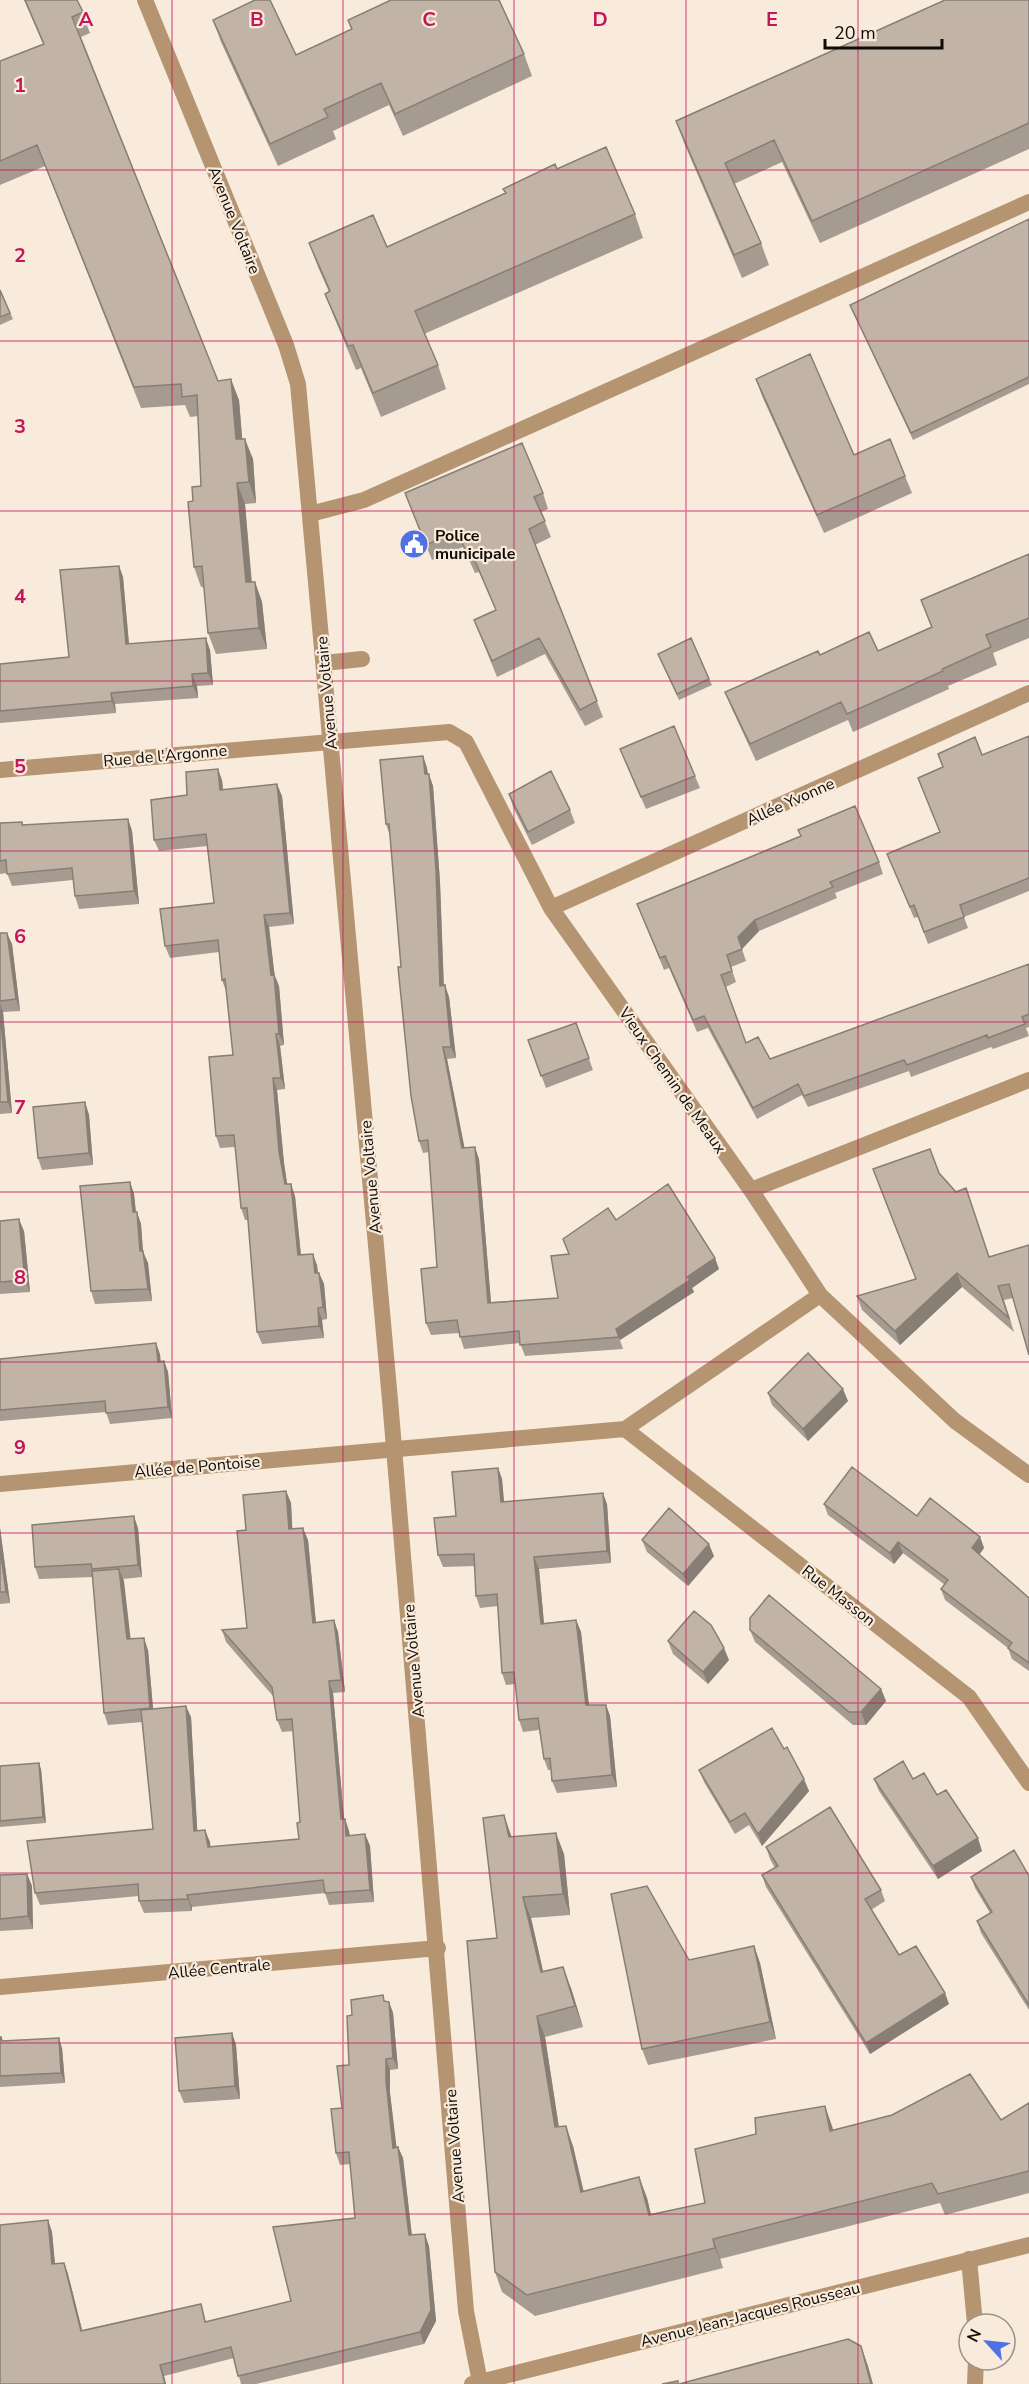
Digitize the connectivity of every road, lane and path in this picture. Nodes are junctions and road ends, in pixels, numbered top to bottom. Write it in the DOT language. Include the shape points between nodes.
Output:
graph roads {
  1 [pos="145,0"];
  2 [pos="1029,202"];
  3 [pos="310,514"];
  4 [pos="363,659"];
  5 [pos="324,663"];
  6 [pos="1029,693"];
  7 [pos="331,740"];
  8 [pos="0,770"];
  9 [pos="551,908"];
  10 [pos="1029,1080"];
  11 [pos="751,1190"];
  12 [pos="820,1295"];
  13 [pos="625,1429"];
  14 [pos="394,1448"];
  15 [pos="1029,1475"];
  16 [pos="0,1484"];
  17 [pos="1029,1783"];
  18 [pos="438,1948"];
  19 [pos="0,1987"];
  20 [pos="1029,2245"];
  21 [pos="969,2259"];
  22 [pos="974,2312"];
  23 [pos="476,2383"];
  1 -- 3 [label="street, Avenue Voltaire" via="289,355 298,384"];
  2 -- 3 [label="street" via="364,500"];
  3 -- 5 [label="street, Avenue Voltaire"];
  4 -- 5 [label="street"];
  5 -- 7 [label="street, Avenue Voltaire"];
  6 -- 9 [label="street, Allée Yvonne"];
  7 -- 8 [label="street, Rue de l'Argonne"];
  7 -- 9 [label="street, Vieux Chemin de Meaux" via="449,732 466,742"];
  7 -- 14 [label="street, Avenue Voltaire"];
  9 -- 11 [label="street, Vieux Chemin de Meaux"];
  10 -- 11 [label="street"];
  11 -- 12 [label="street, Vieux Chemin de Meaux"];
  12 -- 13 [label="street"];
  12 -- 15 [label="street, Vieux Chemin de Meaux" via="955,1421"];
  13 -- 14 [label="street"];
  13 -- 17 [label="street, Rue Masson" via="969,1697"];
  14 -- 16 [label="street, Allée de Pontoise"];
  14 -- 18 [label="street, Avenue Voltaire"];
  18 -- 19 [label="street, Allée Centrale"];
  18 -- 23 [label="street, Avenue Voltaire" via="466,2311"];
  20 -- 21 [label="street, Avenue Jean-Jacques Rousseau"];
  21 -- 22 [label="street"];
  21 -- 23 [label="street, Avenue Jean-Jacques Rousseau"];
}
